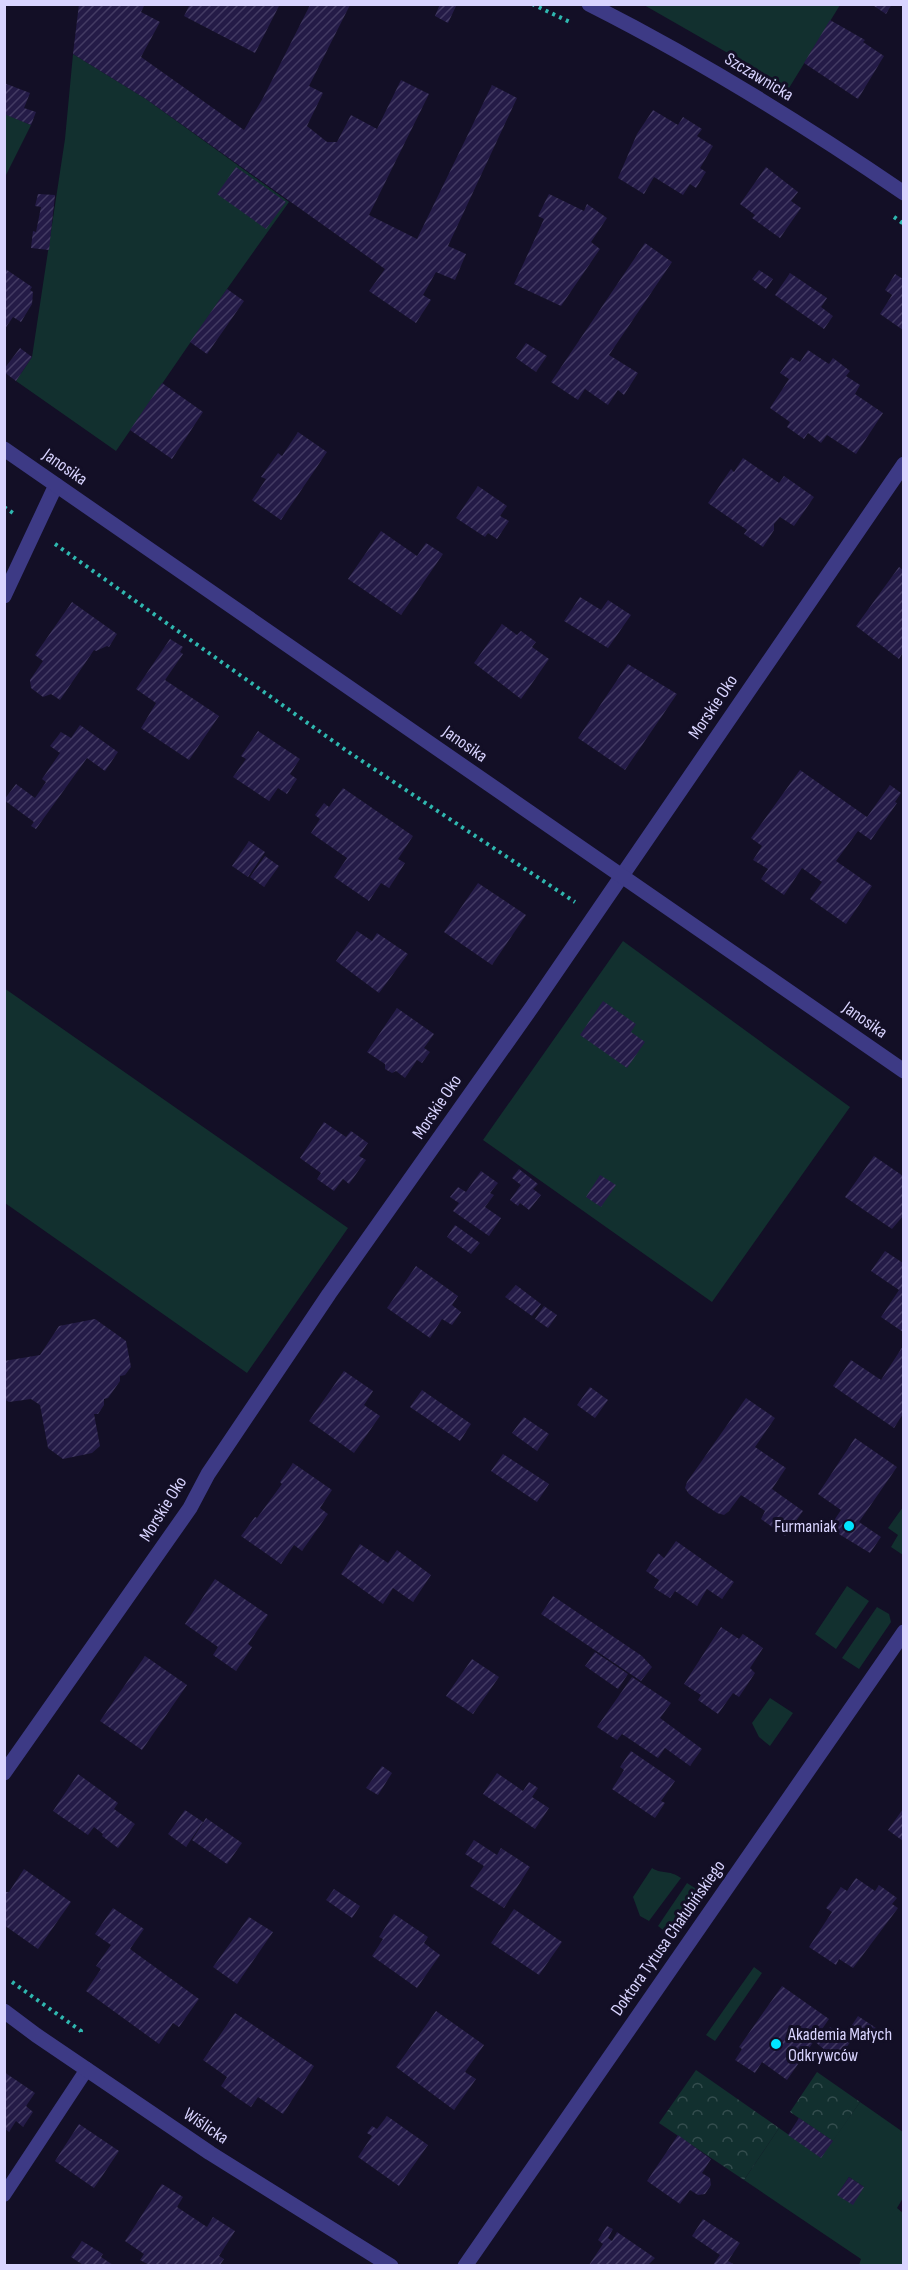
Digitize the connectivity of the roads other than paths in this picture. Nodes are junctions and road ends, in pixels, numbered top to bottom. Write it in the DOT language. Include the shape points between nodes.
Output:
graph roads {
  1 [pos="589,4"];
  2 [pos="903,194"];
  3 [pos="4,449"];
  4 [pos="903,464"];
  5 [pos="56,485"];
  6 [pos="4,596"];
  7 [pos="621,875"];
  8 [pos="903,1071"];
  9 [pos="903,1632"];
  10 [pos="4,1773"];
  11 [pos="4,2011"];
  12 [pos="87,2070"];
  13 [pos="4,2195"];
  14 [pos="391,2265"];
  15 [pos="465,2265"];
  1 -- 2 [label="street, Szczawnicka" via="766,103"];
  3 -- 5 [label="street, Janosika"];
  4 -- 7 [label="street, Morskie Oko"];
  5 -- 6 [label="street"];
  5 -- 7 [label="street, Janosika"];
  7 -- 8 [label="street, Janosika"];
  7 -- 10 [label="street, Morskie Oko" via="329,1294 208,1474 190,1508"];
  9 -- 15 [label="street, Doktora Tytusa Chałubińskiego"];
  11 -- 12 [label="street, Wiślicka"];
  12 -- 13 [label="lane"];
  12 -- 14 [label="street, Wiślicka"];
}
